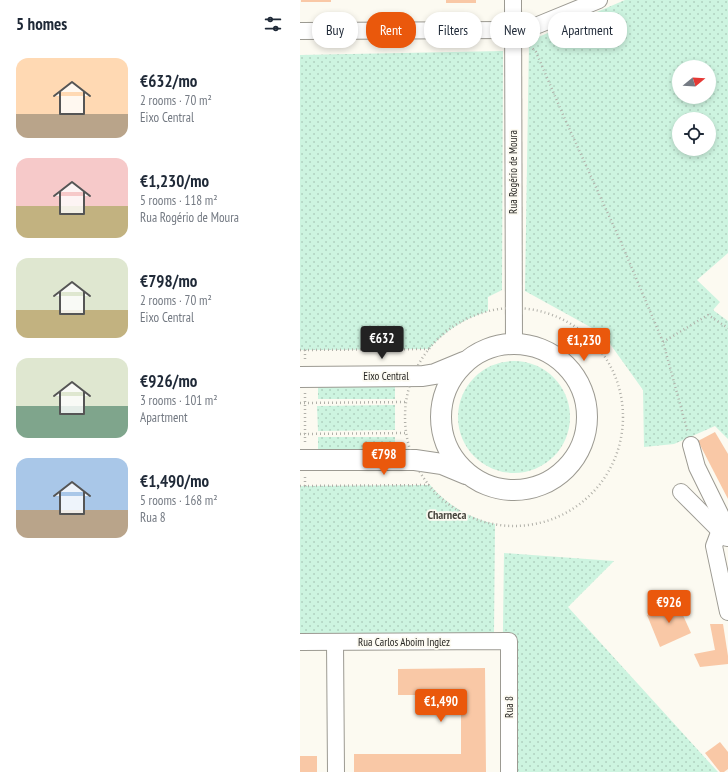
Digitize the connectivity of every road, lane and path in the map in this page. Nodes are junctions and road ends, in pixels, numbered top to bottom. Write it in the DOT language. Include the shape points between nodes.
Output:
graph roads {
  1 [pos="513,0"];
  2 [pos="599,0"];
  3 [pos="513,12"];
  4 [pos="540,24"];
  5 [pos="490,30"];
  6 [pos="300,31"];
  7 [pos="513,48"];
  8 [pos="532,48"];
  9 [pos="514,308"];
  10 [pos="728,328"];
  11 [pos="663,342"];
  12 [pos="514,344"];
  13 [pos="429,349"];
  14 [pos="300,350"];
  15 [pos="305,350"];
  16 [pos="469,360"];
  17 [pos="414,376"];
  18 [pos="302,377"];
  19 [pos="407,402"];
  20 [pos="300,403"];
  21 [pos="305,403"];
  22 [pos="407,433"];
  23 [pos="300,434"];
  24 [pos="305,434"];
  25 [pos="691,444"];
  26 [pos="303,460"];
  27 [pos="415,460"];
  28 [pos="472,477"];
  29 [pos="430,485"];
  30 [pos="300,486"];
  31 [pos="305,486"];
  32 [pos="681,492"];
  33 [pos="725,533"];
  34 [pos="728,612"];
  35 [pos="509,641"];
  36 [pos="300,642"];
  37 [pos="335,642"];
  38 [pos="336,772"];
  39 [pos="509,772"];
  1 -- 3 [label="street, Rua Rogério de Moura"];
  2 -- 4 [label="street"];
  5 -- 6 [label="street"];
  7 -- 9 [label="street, Rua Rogério de Moura"];
  8 -- 11 [label="path" via="536,52 620,240"];
  9 -- 12 [label="street, Rua Rogério de Moura"];
  9 -- 13 [label="path" via="473,316 446,332"];
  9 -- 29 [label="path" via="550,314 565,321 590,339 607,361 618,387 623,416 620,441 612,463 600,483 578,505 551,519 529,525 501,525 474,518 448,503"];
  10 -- 11 [label="path" via="708,316"];
  11 -- 25 [label="path"];
  12 -- 16 [label="main road" via="487,349"];
  12 -- 28 [label="main road" via="528,345 548,352 572,372 582,390 587,410 587,426 583,441 567,468 542,485 511,490 490,486"];
  13 -- 15 [label="path"];
  13 -- 17 [label="path"];
  14 -- 15 [label="path"];
  15 -- 18 [label="path"];
  16 -- 17 [label="main road, Eixo Central" via="435,374"];
  16 -- 28 [label="main road" via="449,384 441,414 446,444 457,462"];
  17 -- 18 [label="main road, Eixo Central"];
  17 -- 19 [label="path"];
  18 -- 21 [label="path"];
  19 -- 21 [label="path"];
  19 -- 22 [label="path"];
  20 -- 21 [label="path"];
  21 -- 24 [label="path"];
  22 -- 24 [label="path"];
  22 -- 27 [label="path"];
  23 -- 24 [label="path"];
  24 -- 26 [label="path"];
  25 -- 33 [label="street" via="697,467"];
  26 -- 27 [label="main road"];
  26 -- 31 [label="path"];
  27 -- 28 [label="main road" via="442,464"];
  27 -- 29 [label="path"];
  29 -- 31 [label="path"];
  30 -- 31 [label="path"];
  32 -- 33 [label="street"];
  33 -- 34 [label="street" via="714,546"];
  35 -- 37 [label="street, Rua Carlos Aboim Inglez"];
  35 -- 39 [label="street, Rua 8"];
  36 -- 37 [label="street, Rua Carlos Aboim Inglez"];
  37 -- 38 [label="street"];
}
